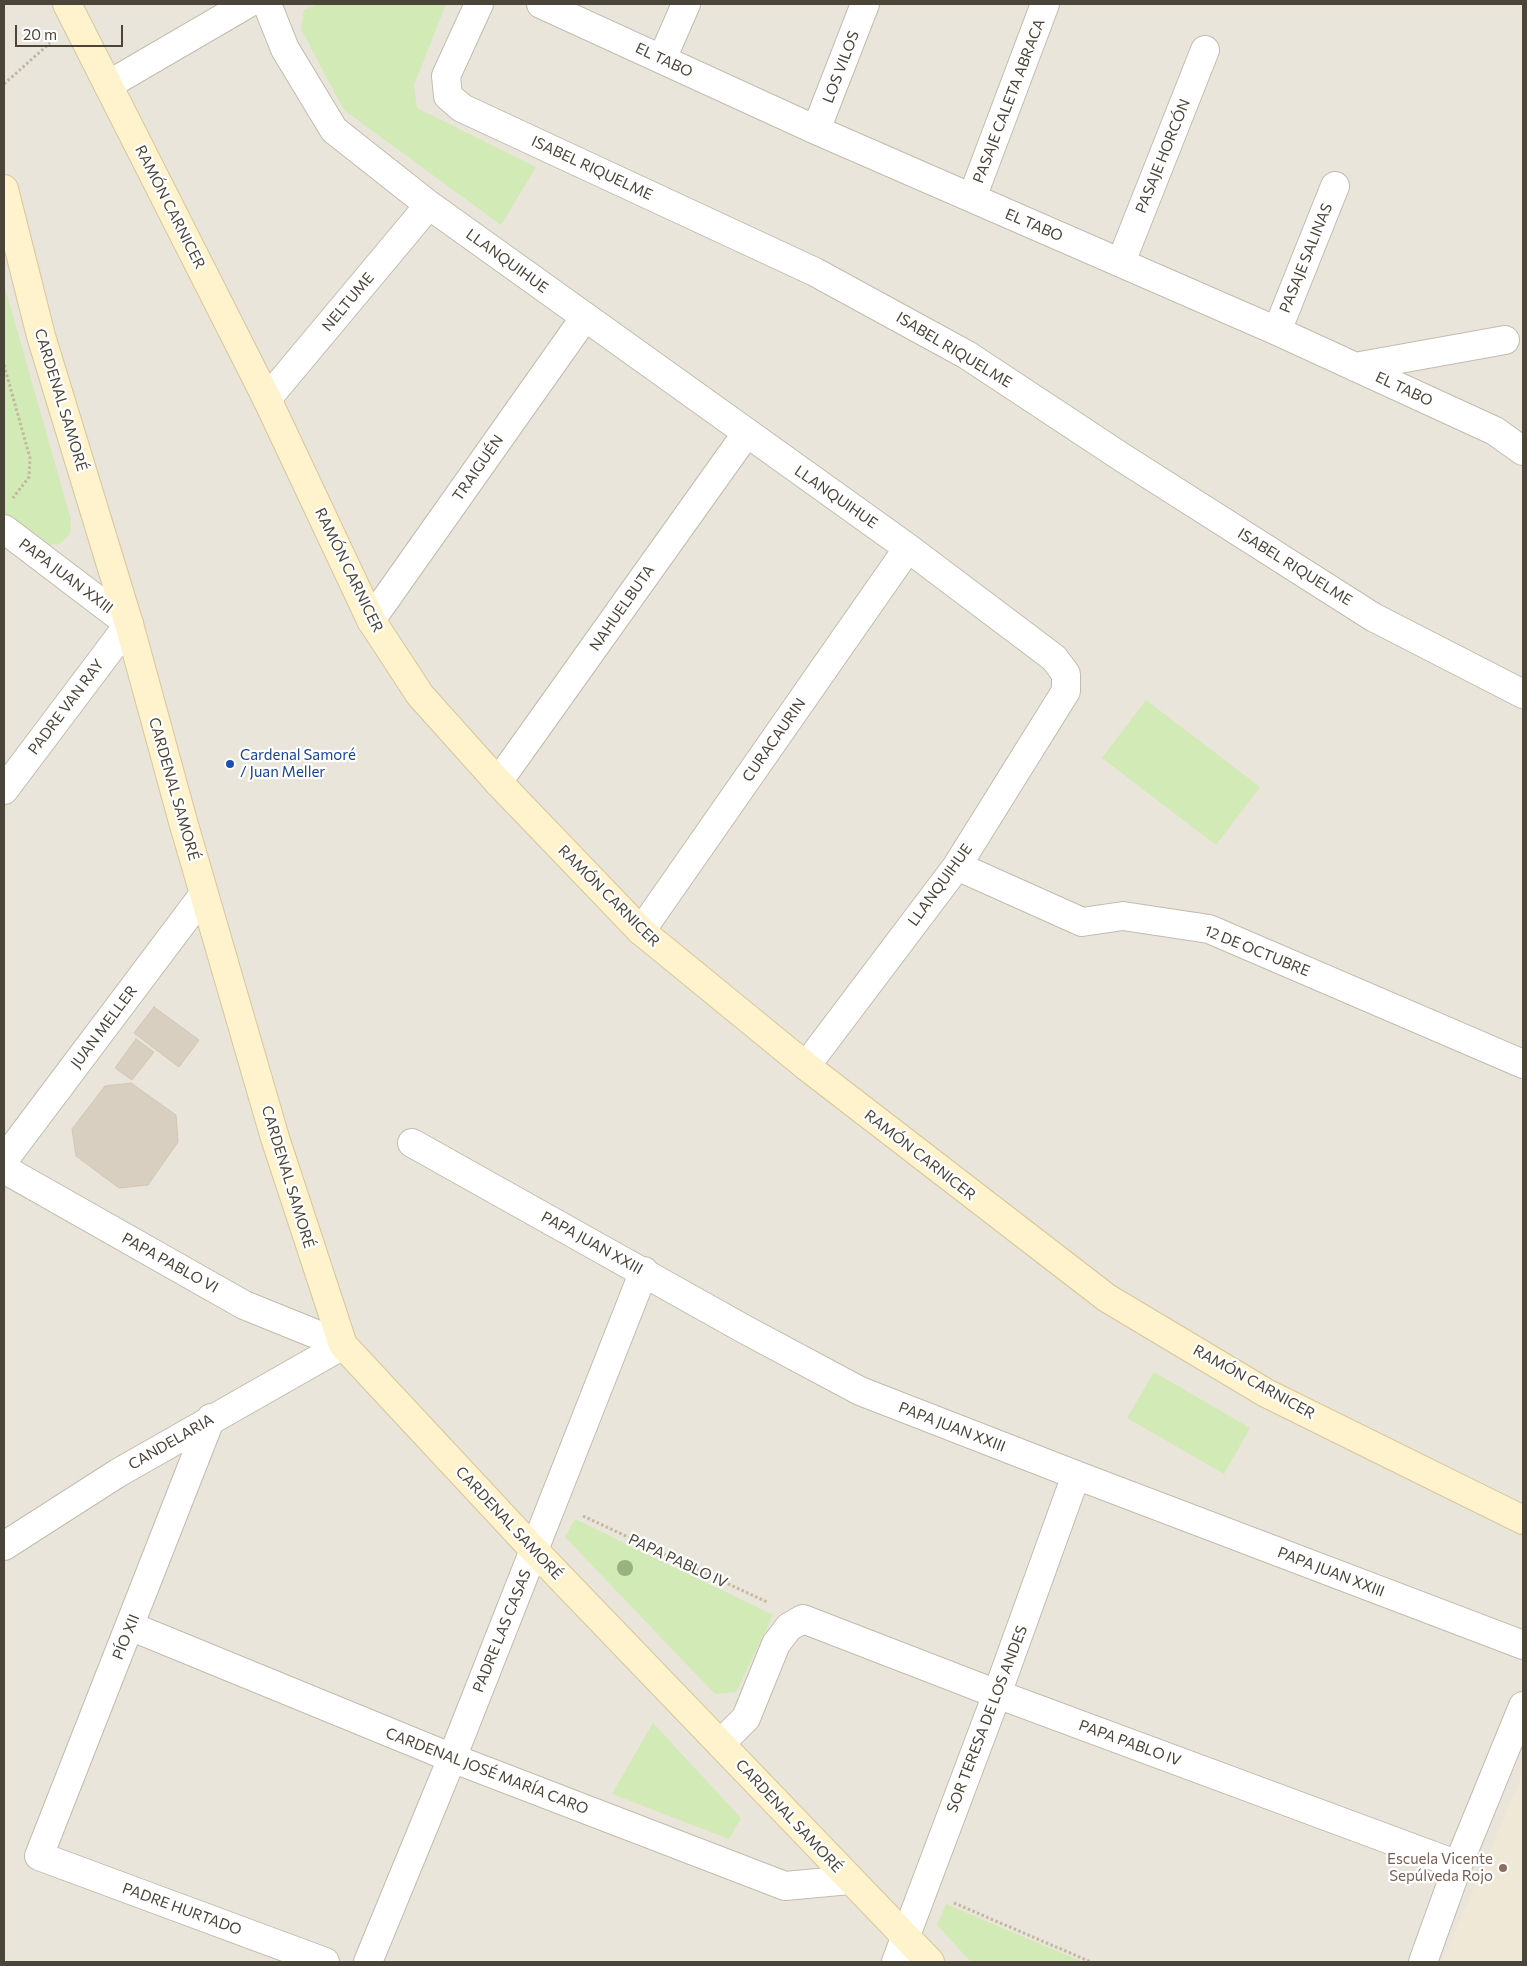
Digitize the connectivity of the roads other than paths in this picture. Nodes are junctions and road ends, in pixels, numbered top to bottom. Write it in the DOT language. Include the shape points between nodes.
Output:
graph roads {
  1 [pos="247,4"];
  2 [pos="267,4"];
  3 [pos="479,4"];
  4 [pos="541,4"];
  5 [pos="686,4"];
  6 [pos="865,4"];
  7 [pos="1045,4"];
  8 [pos="71,12"];
  9 [pos="1205,50"];
  10 [pos="662,59"];
  11 [pos="108,85"];
  12 [pos="816,130"];
  13 [pos="1335,186"];
  14 [pos="4,189"];
  15 [pos="972,198"];
  16 [pos="429,205"];
  17 [pos="1121,262"];
  18 [pos="585,317"];
  19 [pos="1277,331"];
  20 [pos="1505,340"];
  21 [pos="1355,367"];
  22 [pos="267,399"];
  23 [pos="746,434"];
  24 [pos="1522,446"];
  25 [pos="6,516"];
  26 [pos="908,548"];
  27 [pos="372,620"];
  28 [pos="129,624"];
  29 [pos="1523,694"];
  30 [pos="498,782"];
  31 [pos="4,790"];
  32 [pos="957,866"];
  33 [pos="204,894"];
  34 [pos="641,931"];
  35 [pos="1523,1064"];
  36 [pos="806,1066"];
  37 [pos="412,1143"];
  38 [pos="4,1160"];
  39 [pos="4,1169"];
  40 [pos="644,1271"];
  41 [pos="343,1345"];
  42 [pos="211,1418"];
  43 [pos="1076,1475"];
  44 [pos="1523,1520"];
  45 [pos="4,1546"];
  46 [pos="534,1550"];
  47 [pos="130,1626"];
  48 [pos="1523,1644"];
  49 [pos="997,1694"];
  50 [pos="1523,1706"];
  51 [pos="721,1743"];
  52 [pos="452,1758"];
  53 [pos="39,1856"];
  54 [pos="1458,1865"];
  55 [pos="850,1880"];
  56 [pos="904,1935"];
  57 [pos="325,1962"];
  58 [pos="368,1962"];
  59 [pos="896,1962"];
  60 [pos="930,1962"];
  61 [pos="1423,1962"];
  1 -- 11 [label="street"];
  2 -- 16 [label="street, LLANQUIHUE" via="285,49 334,130"];
  3 -- 29 [label="street, ISABEL RIQUELME" via="446,76 448,96 462,108 815,272 968,355 1373,617"];
  4 -- 10 [label="street, EL TABO"];
  5 -- 10 [label="street"];
  6 -- 12 [label="street, LOS VILOS"];
  7 -- 15 [label="street, PASAJE CALETA ABRACA"];
  8 -- 11 [label="street, RAMÓN CARNICER"];
  9 -- 17 [label="street, PASAJE HORCÓN"];
  10 -- 12 [label="street, EL TABO"];
  11 -- 22 [label="street, RAMÓN CARNICER"];
  12 -- 15 [label="street, EL TABO"];
  13 -- 19 [label="street, PASAJE SALINAS"];
  14 -- 28 [label="street, CARDENAL SAMORÉ" via="41,336"];
  15 -- 17 [label="street, EL TABO"];
  16 -- 18 [label="street, LLANQUIHUE"];
  16 -- 22 [label="street, NELTUME"];
  17 -- 19 [label="street, EL TABO"];
  18 -- 23 [label="street, LLANQUIHUE"];
  18 -- 27 [label="street, TRAIGUÉN"];
  19 -- 21 [label="street, EL TABO"];
  20 -- 21 [label="street"];
  21 -- 24 [label="street, EL TABO"];
  22 -- 27 [label="street, RAMÓN CARNICER"];
  23 -- 26 [label="street, LLANQUIHUE"];
  23 -- 30 [label="street, NAHUELBUTA"];
  25 -- 28 [label="street, PAPA JUAN XXIII"];
  26 -- 32 [label="street, LLANQUIHUE" via="1054,658 1066,674 1066,692"];
  26 -- 34 [label="street, CURACAURIN"];
  27 -- 30 [label="street, RAMÓN CARNICER" via="420,695"];
  28 -- 31 [label="street, PADRE VAN RAY"];
  28 -- 33 [label="street, CARDENAL SAMORÉ"];
  30 -- 34 [label="street, RAMÓN CARNICER"];
  32 -- 35 [label="street, 12 DE OCTUBRE" via="1082,922 1123,916 1209,929"];
  32 -- 36 [label="street, LLANQUIHUE"];
  33 -- 38 [label="street, JUAN MELLER"];
  33 -- 41 [label="street, CARDENAL SAMORÉ" via="275,1138"];
  34 -- 36 [label="street, RAMÓN CARNICER"];
  36 -- 44 [label="street, RAMÓN CARNICER" via="1107,1298 1266,1392"];
  37 -- 40 [label="street, PAPA JUAN XXIII"];
  39 -- 41 [label="street, PAPA PABLO VI" via="244,1304"];
  40 -- 43 [label="street, PAPA JUAN XXIII" via="744,1329 860,1390"];
  40 -- 46 [label="street, PADRE LAS CASAS"];
  41 -- 42 [label="street, CANDELARIA"];
  41 -- 46 [label="street, CARDENAL SAMORÉ"];
  42 -- 45 [label="street, CANDELARIA"];
  42 -- 47 [label="street, PÍO XII"];
  43 -- 48 [label="street, PAPA JUAN XXIII"];
  43 -- 49 [label="street, SOR TERESA DE LOS ANDES"];
  46 -- 51 [label="street, CARDENAL SAMORÉ"];
  46 -- 52 [label="street, PADRE LAS CASAS"];
  47 -- 52 [label="street, CARDENAL JOSÉ MARÍA CARO"];
  47 -- 53 [label="street, PÍO XII"];
  49 -- 51 [label="street, PAPA PABLO IV" via="803,1619 789,1627 776,1644 746,1718"];
  49 -- 54 [label="street, PAPA PABLO IV"];
  49 -- 56 [label="street, SOR TERESA DE LOS ANDES"];
  50 -- 54 [label="street"];
  51 -- 55 [label="street, CARDENAL SAMORÉ"];
  52 -- 55 [label="street, CARDENAL JOSÉ MARÍA CARO" via="785,1886"];
  52 -- 58 [label="street, PADRE LAS CASAS"];
  53 -- 57 [label="street, PADRE HURTADO"];
  54 -- 61 [label="street"];
  55 -- 56 [label="street, CARDENAL SAMORÉ"];
  56 -- 59 [label="street, SOR TERESA DE LOS ANDES"];
  56 -- 60 [label="street, CARDENAL SAMORÉ"];
}
